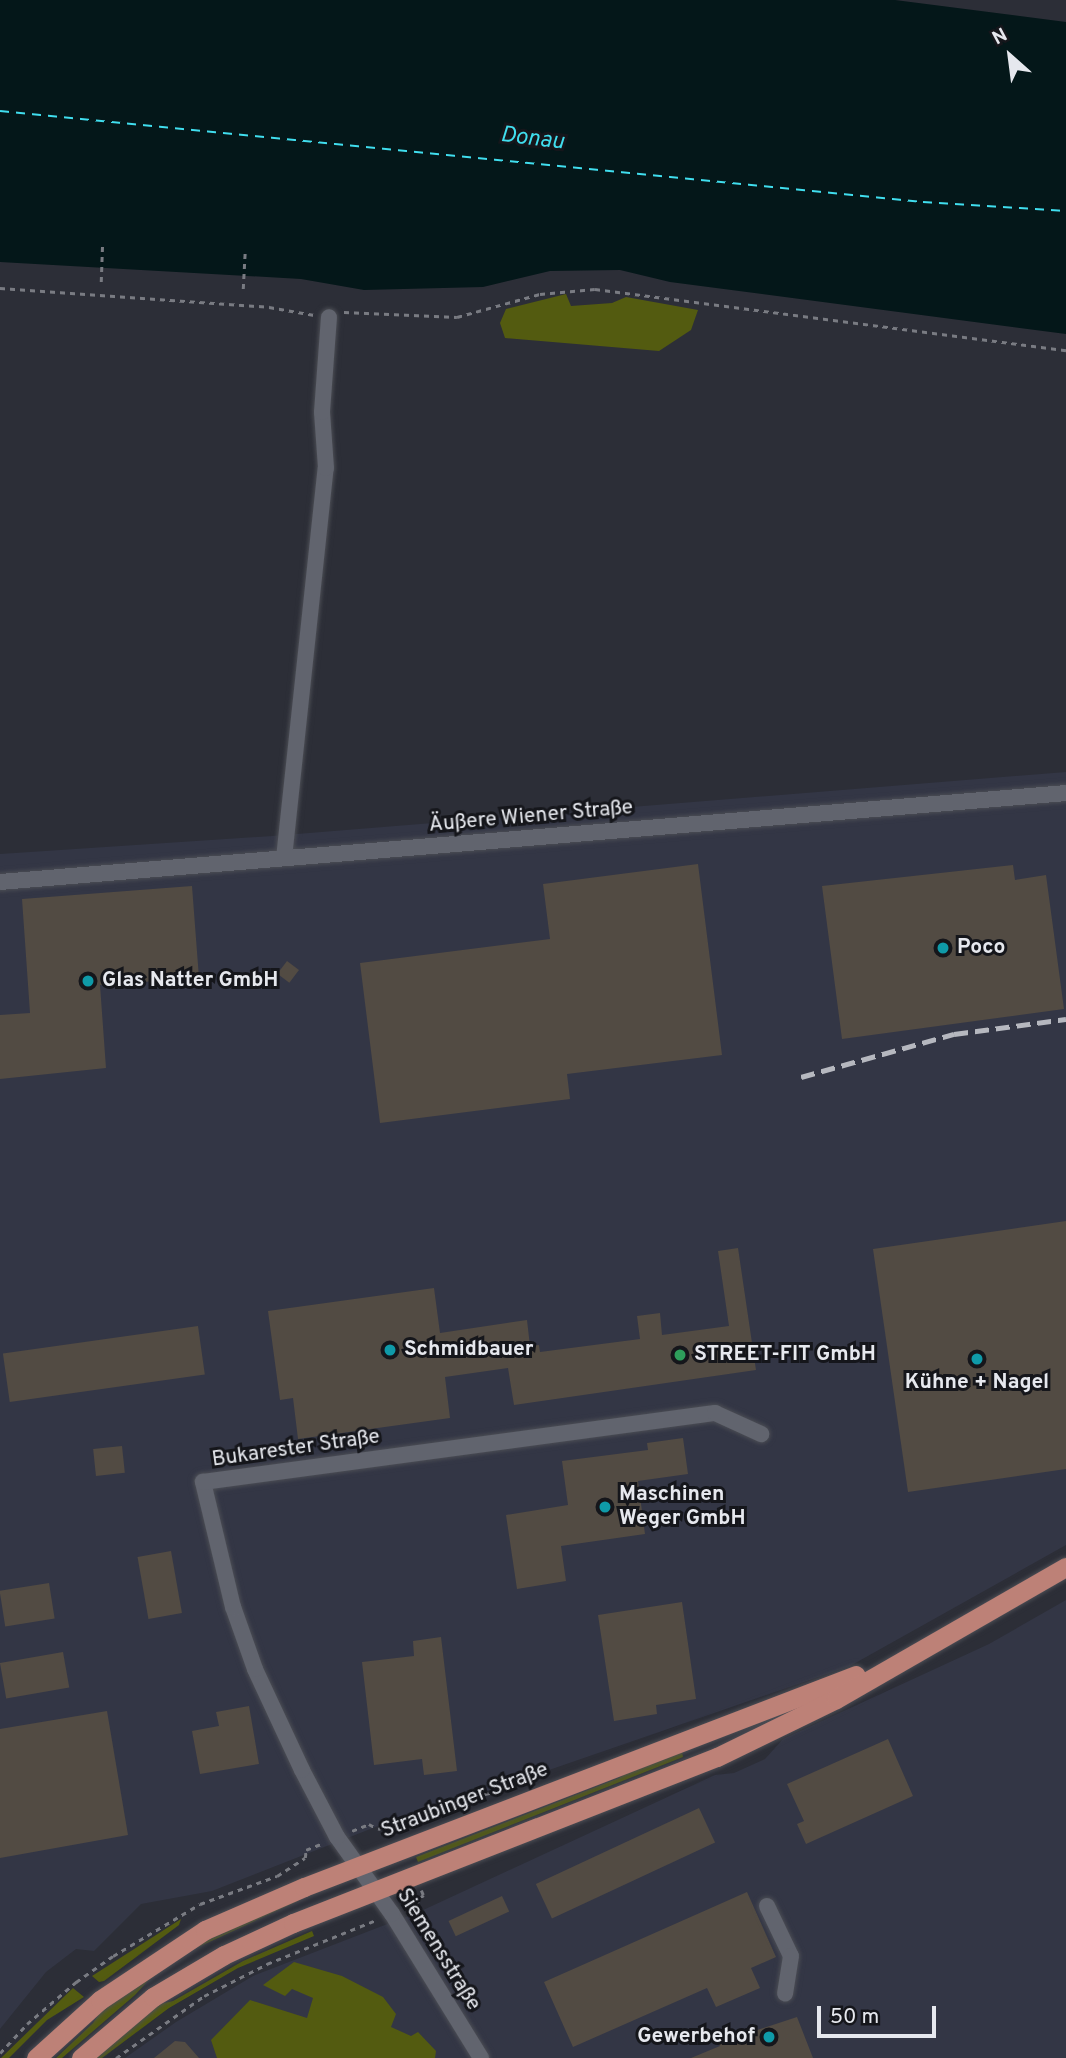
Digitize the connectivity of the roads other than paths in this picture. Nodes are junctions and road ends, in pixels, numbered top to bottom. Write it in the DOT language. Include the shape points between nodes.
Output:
graph roads {
  1 [pos="329,317"];
  2 [pos="1066,793"];
  3 [pos="284,859"];
  4 [pos="0,882"];
  5 [pos="761,1434"];
  6 [pos="1066,1567"];
  7 [pos="940,1639"];
  8 [pos="358,1867"];
  9 [pos="376,1892"];
  10 [pos="767,1906"];
  11 [pos="785,1994"];
  12 [pos="36,2058"];
  13 [pos="81,2058"];
  14 [pos="481,2058"];
  1 -- 3 [label="street" via="322,412 326,468"];
  2 -- 3 [label="street, Äußere Wiener Straße"];
  3 -- 4 [label="street, Äußere Wiener Straße"];
  5 -- 8 [label="street, Bukarester Straße" via="715,1413 203,1482 233,1607 255,1669 302,1770"];
  6 -- 7 [label="main road, Straubinger Straße"];
  7 -- 8 [label="main road, Straubinger Straße" via="817,1692"];
  7 -- 9 [label="main road, Straubinger Straße" via="836,1699 717,1757"];
  8 -- 9 [label="street, Siemensstraße"];
  8 -- 12 [label="main road, Straubinger Straße" via="205,1930 100,2000"];
  9 -- 13 [label="main road, Straubinger Straße" via="224,1955 153,1997"];
  9 -- 14 [label="street, Siemensstraße"];
  10 -- 11 [label="street" via="791,1956"];
}
